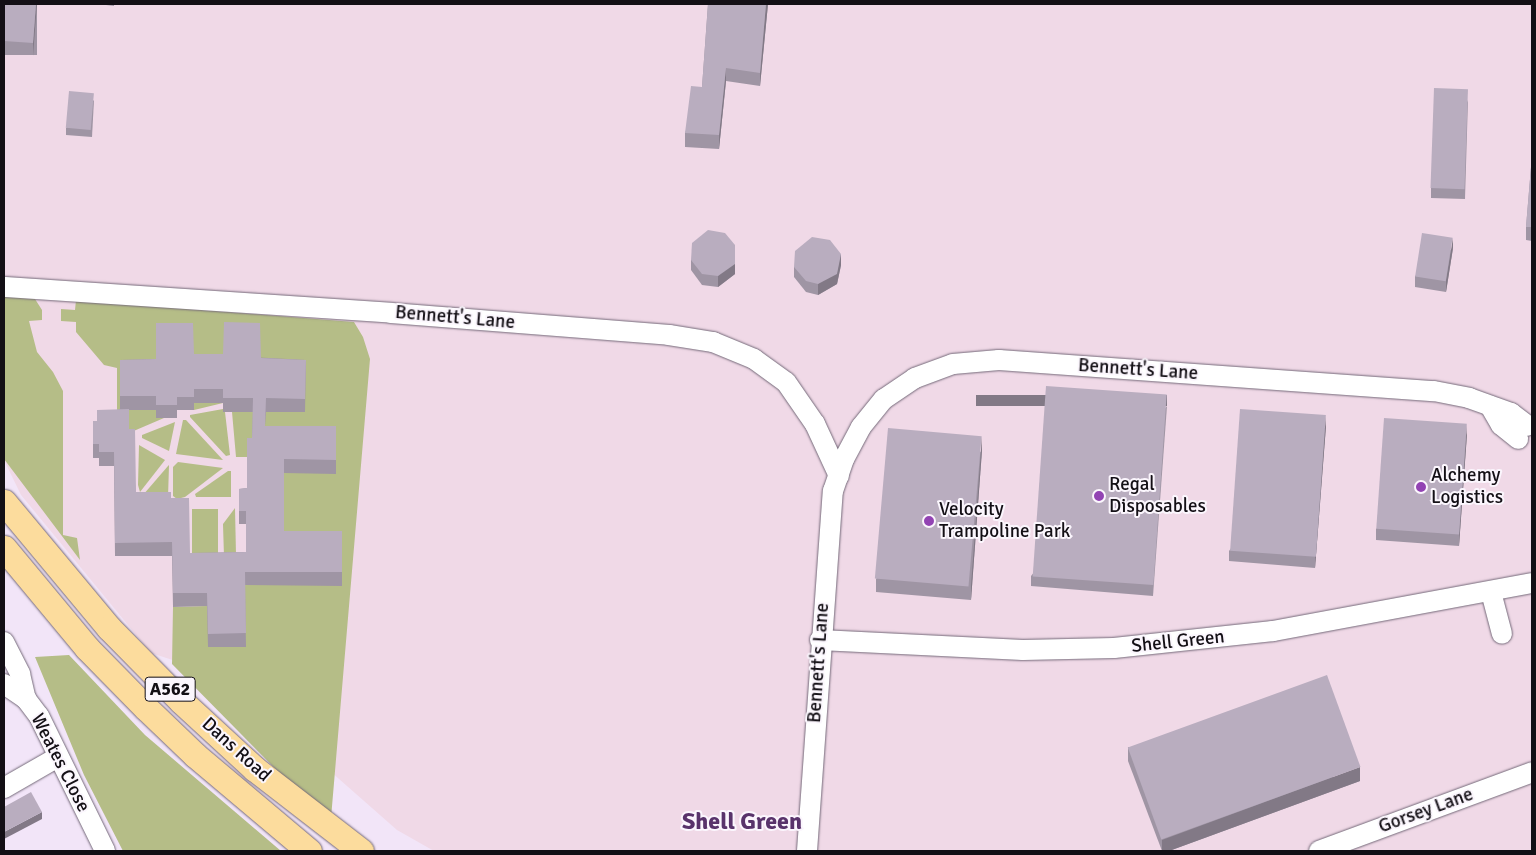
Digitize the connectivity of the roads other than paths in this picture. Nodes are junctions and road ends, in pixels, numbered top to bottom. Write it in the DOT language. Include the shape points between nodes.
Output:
graph roads {
  1 [pos="4,287"];
  2 [pos="1523,433"];
  3 [pos="839,476"];
  4 [pos="4,502"];
  5 [pos="4,548"];
  6 [pos="1532,583"];
  7 [pos="1491,592"];
  8 [pos="1502,634"];
  9 [pos="820,640"];
  10 [pos="4,642"];
  11 [pos="4,684"];
  12 [pos="26,699"];
  13 [pos="58,757"];
  14 [pos="1532,772"];
  15 [pos="4,788"];
  16 [pos="105,851"];
  17 [pos="309,851"];
  18 [pos="361,851"];
  19 [pos="806,851"];
  20 [pos="1319,851"];
  1 -- 3 [label="street, Bennett's Lane" via="391,312 669,335 713,342 754,359 786,382 815,424"];
  2 -- 3 [label="street, Bennett's Lane" via="1511,413 1434,391 999,360 933,370 884,399 861,427"];
  3 -- 9 [label="street, Bennett's Lane" via="830,509"];
  4 -- 18 [label="main road, Dans Road / A562" via="109,628 181,701 255,768"];
  5 -- 17 [label="main road, Dans Road / A562" via="87,648 146,708 195,755"];
  6 -- 7 [label="street, Shell Green"];
  7 -- 8 [label="street"];
  7 -- 9 [label="street, Shell Green" via="1273,631 1114,648 1023,650"];
  9 -- 19 [label="street, Bennett's Lane"];
  10 -- 12 [label="street" via="20,674"];
  11 -- 12 [label="street, Weates Close"];
  12 -- 13 [label="street, Weates Close" via="39,716"];
  13 -- 15 [label="street"];
  13 -- 16 [label="street, Weates Close"];
  14 -- 20 [label="street, Gorsey Lane"];
}
